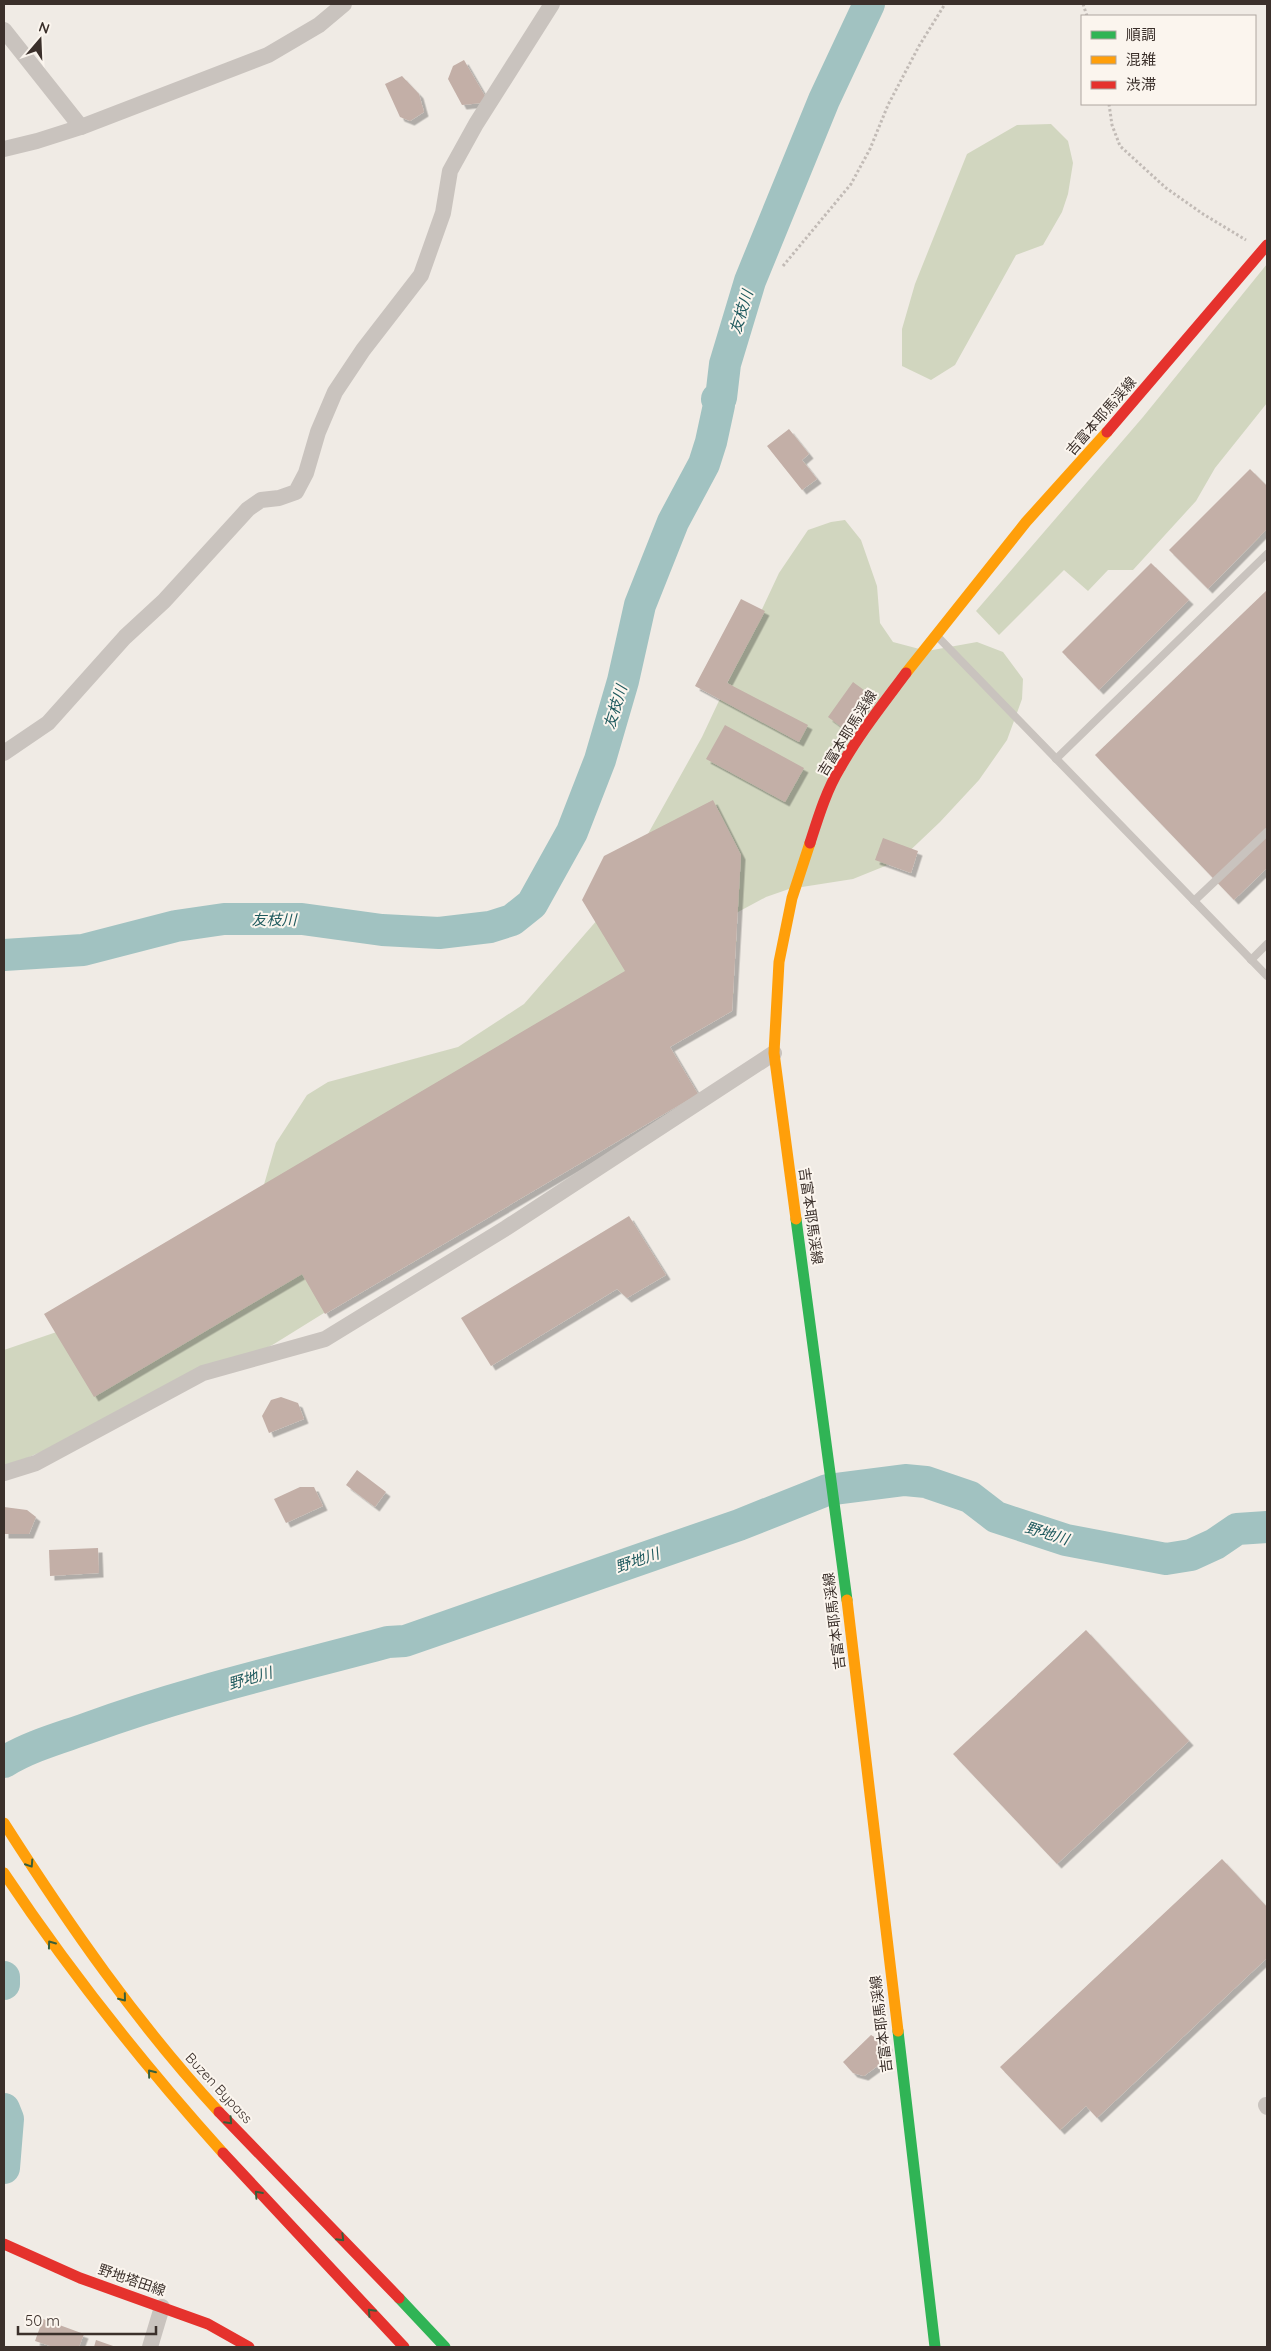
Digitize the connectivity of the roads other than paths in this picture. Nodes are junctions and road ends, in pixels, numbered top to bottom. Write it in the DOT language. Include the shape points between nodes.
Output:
graph roads {
  1 [pos="344,4"];
  2 [pos="552,4"];
  3 [pos="4,30"];
  4 [pos="81,127"];
  5 [pos="4,149"];
  6 [pos="1266,247"];
  7 [pos="1267,554"];
  8 [pos="936,634"];
  9 [pos="4,753"];
  10 [pos="1056,759"];
  11 [pos="1267,832"];
  12 [pos="1194,901"];
  13 [pos="1267,944"];
  14 [pos="1251,960"];
  15 [pos="1267,976"];
  16 [pos="774,1053"];
  17 [pos="4,1473"];
  18 [pos="4,1823"];
  19 [pos="4,1873"];
  20 [pos="4,2244"];
  21 [pos="162,2307"];
  22 [pos="150,2347"];
  23 [pos="248,2347"];
  24 [pos="404,2347"];
  25 [pos="445,2347"];
  26 [pos="935,2347"];
  1 -- 4 [label="street" via="319,25 268,55"];
  2 -- 9 [label="street" via="450,171 443,213 421,275 363,350 336,392 296,492 262,500 248,509 164,601 125,637 48,724"];
  3 -- 4 [label="street"];
  4 -- 5 [label="street"];
  6 -- 8 [label="main road, 吉富本耶馬渓線" via="1026,522"];
  7 -- 10 [label="lane"];
  8 -- 10 [label="lane"];
  8 -- 16 [label="main road, 吉富本耶馬渓線" via="869,722 839,769 820,811 792,898 779,962"];
  10 -- 12 [label="lane"];
  11 -- 12 [label="lane"];
  12 -- 14 [label="lane"];
  13 -- 14 [label="lane"];
  14 -- 15 [label="lane"];
  16 -- 17 [label="street" via="506,1228 325,1339 203,1372 36,1463"];
  16 -- 26 [label="main road, 吉富本耶馬渓線" via="835,1503"];
  18 -- 25 [label="main road, Buzen Bypass, one-way" via="111,1982 179,2068"];
  24 -- 19 [label="main road, one-way" via="262,2199 159,2083 96,2006"];
  20 -- 21 [label="main road, 野地塔田線" via="49,2267"];
  21 -- 22 [label="street"];
  21 -- 23 [label="main road, 野地塔田線" via="241,2340"];
}
